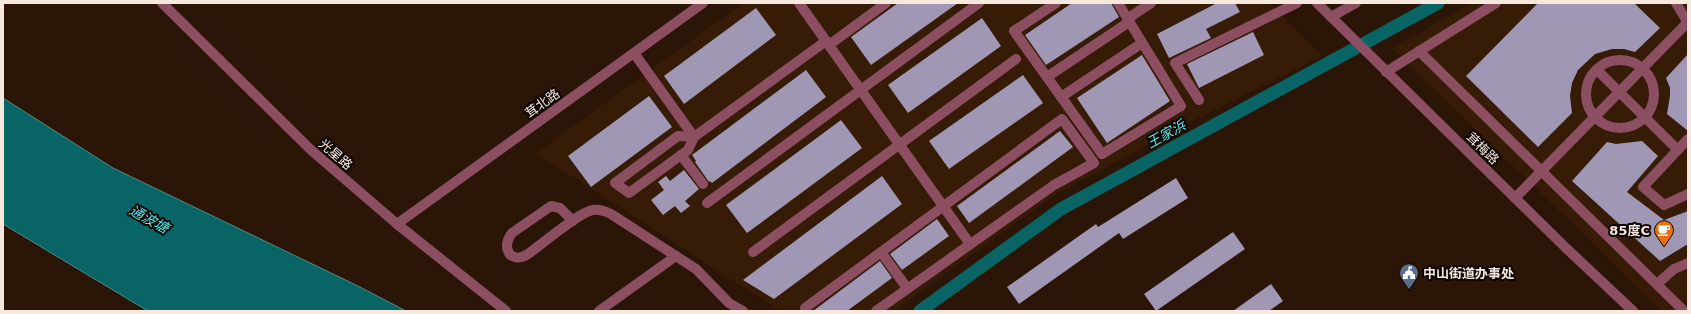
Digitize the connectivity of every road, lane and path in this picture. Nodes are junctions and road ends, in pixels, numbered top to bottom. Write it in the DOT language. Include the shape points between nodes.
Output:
graph roads {
  1 [pos="162,3"];
  2 [pos="703,3"];
  3 [pos="799,3"];
  4 [pos="886,3"];
  5 [pos="979,3"];
  6 [pos="1056,3"];
  7 [pos="1118,3"];
  8 [pos="1151,3"];
  9 [pos="1297,3"];
  10 [pos="1317,3"];
  11 [pos="1356,3"];
  12 [pos="1496,3"];
  13 [pos="1676,3"];
  14 [pos="1331,17"];
  15 [pos="1128,20"];
  16 [pos="1688,23"];
  17 [pos="827,43"];
  18 [pos="1142,43"];
  19 [pos="1419,52"];
  20 [pos="634,53"];
  21 [pos="1016,59"];
  22 [pos="1643,68"];
  23 [pos="1383,69"];
  24 [pos="1597,70"];
  25 [pos="1047,77"];
  26 [pos="861,90"];
  27 [pos="1619,92"];
  28 [pos="1061,97"];
  29 [pos="1199,100"];
  30 [pos="1594,117"];
  31 [pos="1646,118"];
  32 [pos="694,137"];
  33 [pos="1688,139"];
  34 [pos="900,145"];
  35 [pos="1678,150"];
  36 [pos="681,155"];
  37 [pos="1541,171"];
  38 [pos="703,184"];
  39 [pos="1688,194"];
  40 [pos="1515,198"];
  41 [pos="707,203"];
  42 [pos="944,206"];
  43 [pos="573,221"];
  44 [pos="397,224"];
  45 [pos="970,244"];
  46 [pos="753,252"];
  47 [pos="881,252"];
  48 [pos="676,256"];
  49 [pos="1688,263"];
  50 [pos="1656,284"];
  51 [pos="907,288"];
  52 [pos="805,308"];
  53 [pos="506,311"];
  54 [pos="599,311"];
  55 [pos="743,311"];
  56 [pos="876,311"];
  57 [pos="1633,311"];
  58 [pos="1684,311"];
  1 -- 44 [label="street, 光星路" via="311,150"];
  2 -- 20 [label="street, 茸北路"];
  3 -- 17 [label="street"];
  4 -- 17 [label="street"];
  5 -- 26 [label="street"];
  6 -- 25 [label="street" via="1014,31"];
  7 -- 15 [label="street"];
  8 -- 15 [label="street"];
  9 -- 29 [label="street" via="1175,63"];
  10 -- 14 [label="street, 茸梅路"];
  11 -- 14 [label="street"];
  12 -- 19 [label="street"];
  13 -- 16 [label="street"];
  14 -- 23 [label="street, 茸梅路"];
  15 -- 18 [label="street"];
  15 -- 25 [label="street"];
  16 -- 22 [label="street"];
  17 -- 26 [label="street"];
  17 -- 32 [label="street"];
  18 -- 28 [label="street"];
  18 -- 28 [label="street" via="1181,106 1102,154"];
  19 -- 23 [label="street"];
  19 -- 37 [label="street"];
  20 -- 32 [label="street"];
  20 -- 44 [label="street, 茸北路"];
  21 -- 34 [label="street"];
  22 -- 24 [label="street" via="1624,60 1614,60"];
  22 -- 27 [label="street"];
  22 -- 31 [label="street" via="1650,76 1654,87 1653,103"];
  23 -- 40 [label="street, 茸梅路"];
  24 -- 27 [label="street"];
  24 -- 30 [label="street" via="1590,78 1586,93"];
  25 -- 28 [label="street"];
  26 -- 34 [label="street"];
  26 -- 41 [label="street"];
  27 -- 30 [label="street"];
  27 -- 31 [label="street"];
  30 -- 31 [label="street" via="1603,124 1626,129"];
  30 -- 37 [label="street"];
  31 -- 35 [label="street"];
  32 -- 36 [label="street" via="688,150"];
  32 -- 36 [label="street" via="678,136 615,183 630,193"];
  33 -- 35 [label="street"];
  34 -- 42 [label="street"];
  34 -- 46 [label="street"];
  35 -- 39 [label="street" via="1643,187 1664,205"];
  36 -- 38 [label="street"];
  37 -- 40 [label="street"];
  37 -- 50 [label="street"];
  40 -- 57 [label="street, 茸梅路"];
  42 -- 45 [label="street"];
  42 -- 45 [label="street" via="1062,120 1094,163 1054,185"];
  42 -- 47 [label="street"];
  43 -- 43 [label="street" via="560,208 551,206 512,233 506,244 507,250 513,256 523,257"];
  43 -- 48 [label="street" via="592,210 602,210"];
  44 -- 53 [label="street, 光星路"];
  45 -- 51 [label="street"];
  47 -- 51 [label="street"];
  47 -- 52 [label="street"];
  48 -- 54 [label="street"];
  48 -- 55 [label="street" via="696,269 729,303"];
  49 -- 50 [label="street" via="1674,269"];
  50 -- 58 [label="street"];
  51 -- 56 [label="street"];
}
